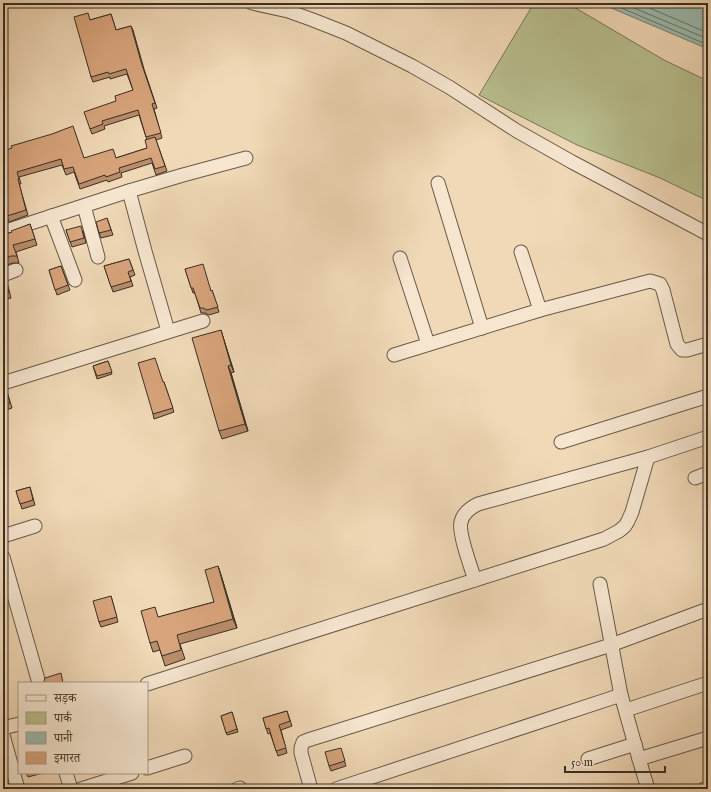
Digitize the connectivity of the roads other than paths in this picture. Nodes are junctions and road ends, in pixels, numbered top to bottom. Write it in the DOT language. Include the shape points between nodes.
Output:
graph roads {
  1 [pos="252,3"];
  2 [pos="246,158"];
  3 [pos="438,183"];
  4 [pos="129,191"];
  5 [pos="84,206"];
  6 [pos="51,216"];
  7 [pos="3,232"];
  8 [pos="708,234"];
  9 [pos="521,252"];
  10 [pos="98,257"];
  11 [pos="400,258"];
  12 [pos="16,270"];
  13 [pos="3,275"];
  14 [pos="75,280"];
  15 [pos="540,310"];
  16 [pos="203,321"];
  17 [pos="482,328"];
  18 [pos="168,332"];
  19 [pos="428,344"];
  20 [pos="708,344"];
  21 [pos="394,355"];
  22 [pos="3,383"];
  23 [pos="708,396"];
  24 [pos="708,438"];
  25 [pos="560,442"];
  26 [pos="648,457"];
  27 [pos="708,473"];
  28 [pos="695,478"];
  29 [pos="35,526"];
  30 [pos="3,536"];
  31 [pos="3,557"];
  32 [pos="475,580"];
  33 [pos="600,584"];
  34 [pos="708,609"];
  35 [pos="611,645"];
  36 [pos="39,682"];
  37 [pos="708,683"];
  38 [pos="148,684"];
  39 [pos="621,695"];
  40 [pos="626,710"];
  41 [pos="18,724"];
  42 [pos="3,728"];
  43 [pos="3,735"];
  44 [pos="708,738"];
  45 [pos="635,744"];
  46 [pos="185,756"];
  47 [pos="588,759"];
  48 [pos="639,759"];
  49 [pos="148,768"];
  50 [pos="66,774"];
  51 [pos="129,774"];
  52 [pos="708,788"];
  53 [pos="18,789"];
  54 [pos="71,789"];
  55 [pos="82,789"];
  56 [pos="311,789"];
  57 [pos="336,789"];
  58 [pos="648,789"];
  59 [pos="704,789"];
  1 -- 8 [label="street" via="313,20 346,33 412,66 524,135"];
  2 -- 4 [label="street"];
  3 -- 17 [label="street"];
  4 -- 5 [label="street"];
  4 -- 18 [label="street"];
  5 -- 6 [label="street"];
  5 -- 10 [label="street"];
  6 -- 7 [label="street"];
  6 -- 14 [label="street"];
  9 -- 15 [label="street"];
  11 -- 19 [label="street"];
  12 -- 13 [label="street"];
  15 -- 17 [label="street"];
  15 -- 20 [label="street" via="650,281 660,284 663,290 677,344 682,350"];
  16 -- 18 [label="street"];
  17 -- 19 [label="street"];
  18 -- 22 [label="street"];
  19 -- 21 [label="street"];
  23 -- 25 [label="street"];
  24 -- 26 [label="street"];
  26 -- 32 [label="street" via="632,512 625,526 619,531 604,539"];
  26 -- 32 [label="street" via="478,504 468,509 460,523"];
  27 -- 28 [label="street"];
  29 -- 30 [label="street"];
  31 -- 36 [label="street"];
  32 -- 38 [label="street"];
  33 -- 35 [label="street"];
  34 -- 35 [label="street"];
  35 -- 39 [label="street"];
  35 -- 56 [label="street" via="303,742 301,753"];
  37 -- 40 [label="street"];
  39 -- 40 [label="street"];
  39 -- 57 [label="street"];
  40 -- 45 [label="street"];
  41 -- 42 [label="street"];
  43 -- 53 [label="street"];
  44 -- 48 [label="street"];
  45 -- 47 [label="street"];
  45 -- 48 [label="street"];
  46 -- 49 [label="street"];
  48 -- 58 [label="street"];
  50 -- 54 [label="street"];
  51 -- 55 [label="street"];
  52 -- 59 [label="street"];
}
